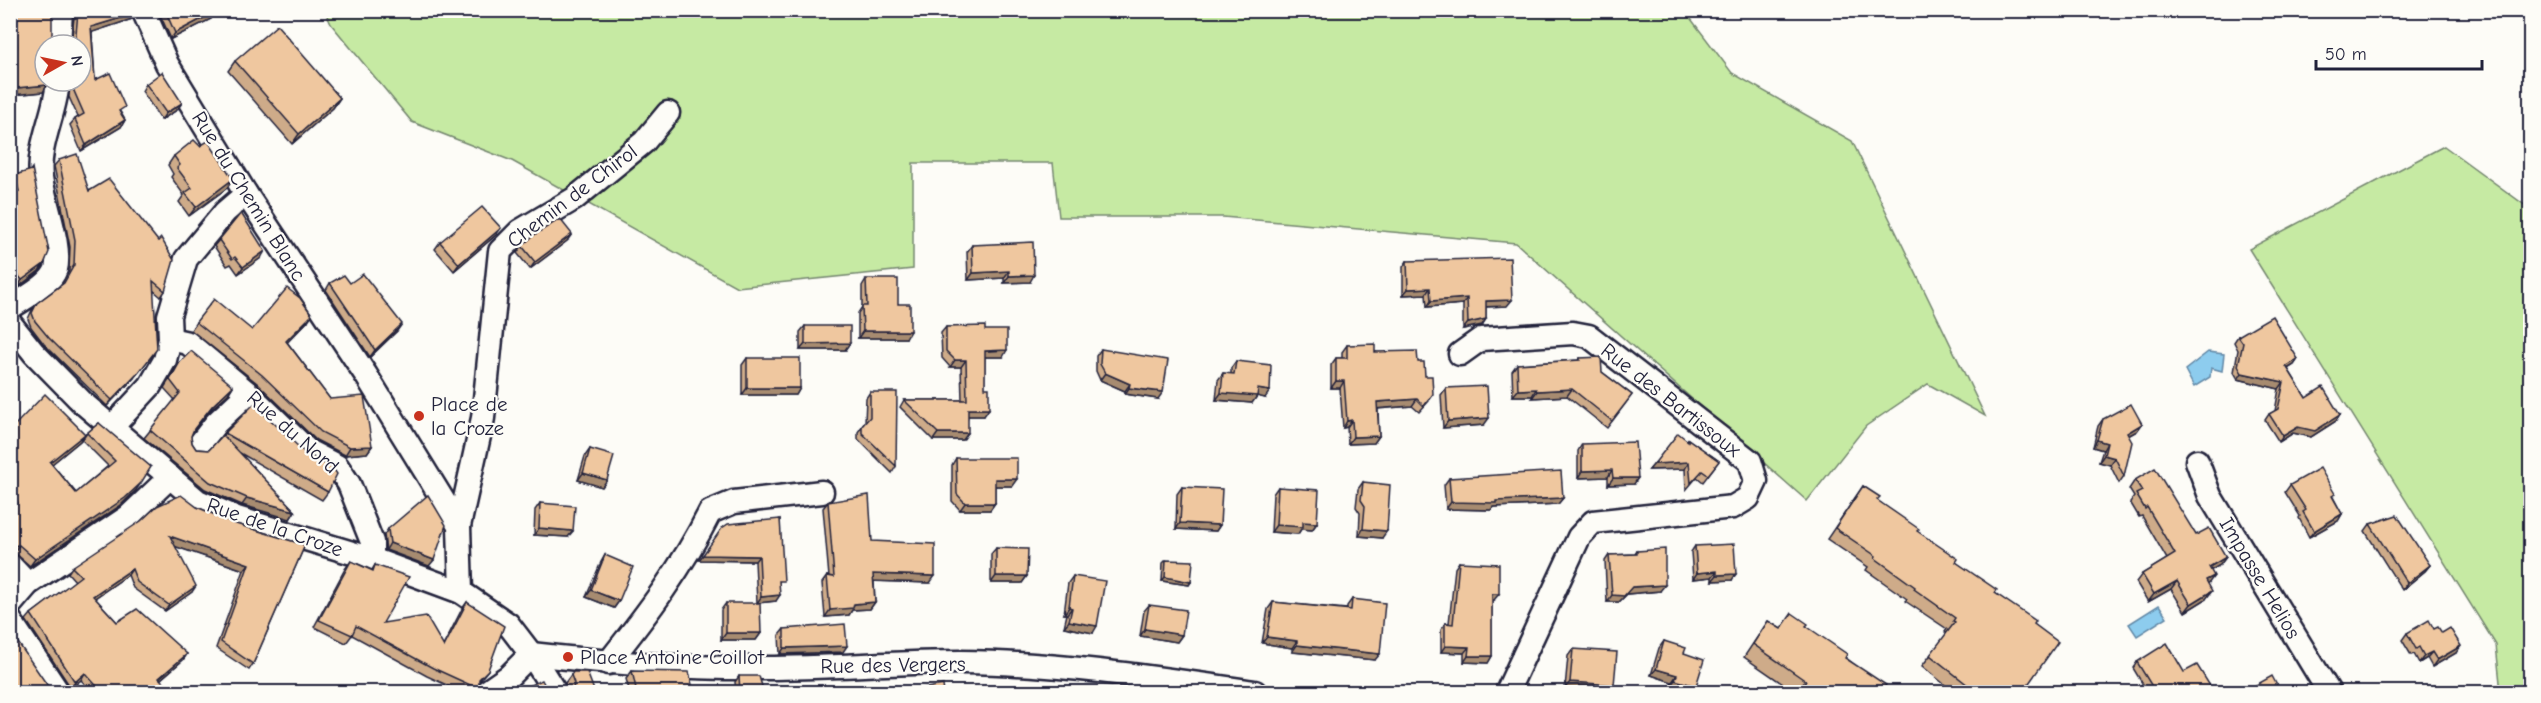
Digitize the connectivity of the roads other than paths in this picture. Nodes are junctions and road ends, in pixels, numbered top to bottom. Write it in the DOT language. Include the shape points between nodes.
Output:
graph roads {
  1 [pos="61,10"];
  2 [pos="143,10"];
  3 [pos="60,33"];
  4 [pos="55,93"];
  5 [pos="668,113"];
  6 [pos="246,194"];
  7 [pos="10,308"];
  8 [pos="10,323"];
  9 [pos="170,339"];
  10 [pos="1460,354"];
  11 [pos="248,393"];
  12 [pos="112,427"];
  13 [pos="199,445"];
  14 [pos="2197,461"];
  15 [pos="170,477"];
  16 [pos="822,492"];
  17 [pos="459,526"];
  18 [pos="372,559"];
  19 [pos="10,565"];
  20 [pos="28,584"];
  21 [pos="461,592"];
  22 [pos="10,605"];
  23 [pos="10,620"];
  24 [pos="531,654"];
  25 [pos="608,663"];
  26 [pos="58,693"];
  27 [pos="486,693"];
  28 [pos="555,693"];
  29 [pos="1255,693"];
  30 [pos="1507,693"];
  31 [pos="2329,693"];
  1 -- 3 [label="street"];
  2 -- 6 [label="street, Rue du Chemin Blanc" via="167,64"];
  4 -- 7 [label="street" via="41,159 57,257 55,271"];
  5 -- 17 [label="street, Chemin de Chirol" via="644,142 574,199 520,231 500,251 483,418"];
  6 -- 9 [label="street" via="225,212 186,259 169,316"];
  6 -- 17 [label="street, Rue du Chemin Blanc" via="366,375"];
  8 -- 12 [label="street, Rue de la Croze" via="83,403"];
  9 -- 11 [label="street, Rue du Nord" via="188,343"];
  9 -- 12 [label="street" via="165,360 150,386"];
  10 -- 30 [label="street, Rue des Bartissoux" via="1481,339 1574,333 1589,336 1750,461 1756,481 1748,498 1733,507 1593,522 1579,537"];
  11 -- 13 [label="street"];
  11 -- 18 [label="street, Rue du Nord" via="308,451 337,466 349,484 372,542"];
  12 -- 15 [label="street, Rue de la Croze"];
  14 -- 31 [label="street, Impasse Helios" via="2210,496"];
  15 -- 18 [label="street, Rue de la Croze" via="198,501 237,518"];
  15 -- 20 [label="street" via="129,516"];
  16 -- 25 [label="street" via="734,502 711,512 690,553"];
  17 -- 21 [label="street"];
  18 -- 21 [label="street, Rue de la Croze"];
  19 -- 20 [label="street"];
  20 -- 22 [label="street"];
  21 -- 24 [label="street" via="508,624"];
  23 -- 26 [label="street"];
  24 -- 25 [label="street, Rue des Vergers"];
  24 -- 27 [label="street"];
  24 -- 28 [label="street"];
  25 -- 29 [label="street, Rue des Vergers" via="765,668 961,662 1157,677"];
}
